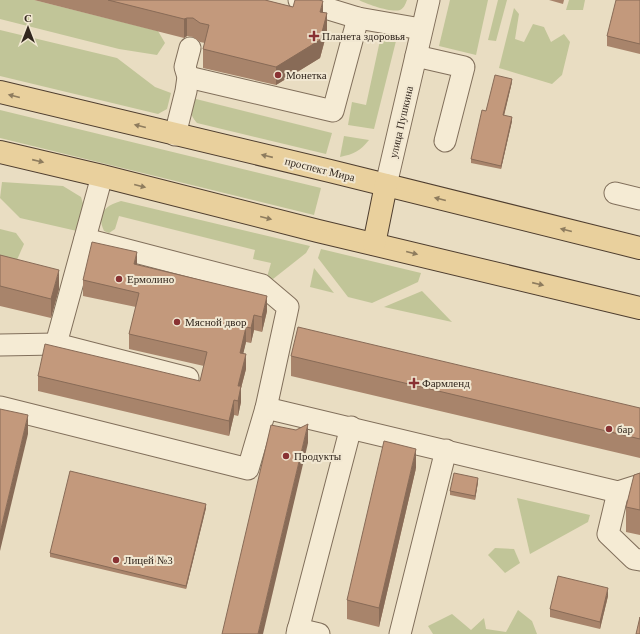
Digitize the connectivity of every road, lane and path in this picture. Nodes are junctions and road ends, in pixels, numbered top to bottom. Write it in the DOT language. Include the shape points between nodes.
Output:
graph roads {
  1 [pos="299,0"];
  2 [pos="429,0"];
  3 [pos="358,18"];
  4 [pos="421,29"];
  5 [pos="190,48"];
  6 [pos="416,56"];
  7 [pos="188,77"];
  8 [pos="0,92"];
  9 [pos="175,134"];
  10 [pos="445,141"];
  11 [pos="0,152"];
  12 [pos="102,176"];
  13 [pos="386,185"];
  14 [pos="615,193"];
  15 [pos="640,199"];
  16 [pos="85,239"];
  17 [pos="374,244"];
  18 [pos="640,248"];
  19 [pos="640,308"];
  20 [pos="56,344"];
  21 [pos="0,345"];
  22 [pos="188,378"];
  23 [pos="0,407"];
  24 [pos="266,408"];
  25 [pos="351,427"];
  26 [pos="446,450"];
  27 [pos="640,485"];
  28 [pos="618,492"];
  29 [pos="640,560"];
  30 [pos="298,632"];
  31 [pos="319,634"];
  32 [pos="400,634"];
  1 -- 3 [label="street"];
  2 -- 4 [label="street, улица Пушкина"];
  3 -- 4 [label="street"];
  3 -- 7 [label="street" via="333,111"];
  4 -- 6 [label="street, улица Пушкина"];
  5 -- 7 [label="street" via="185,67"];
  6 -- 10 [label="street" via="464,67"];
  6 -- 13 [label="street, улица Пушкина"];
  7 -- 9 [label="street"];
  9 -- 8 [label="main road, проспект Мира, one-way"];
  13 -- 9 [label="main road, проспект Мира, one-way"];
  11 -- 12 [label="main road, one-way"];
  12 -- 16 [label="street"];
  12 -- 17 [label="main road, one-way"];
  13 -- 17 [label="main road, улица Пушкина"];
  18 -- 13 [label="main road, проспект Мира, one-way"];
  14 -- 15 [label="street"];
  16 -- 20 [label="street"];
  16 -- 24 [label="street" via="262,285 288,307"];
  17 -- 19 [label="main road, one-way"];
  20 -- 21 [label="street"];
  20 -- 22 [label="street"];
  23 -- 24 [label="street" via="248,469"];
  24 -- 25 [label="street"];
  25 -- 26 [label="street"];
  25 -- 30 [label="street"];
  26 -- 28 [label="street"];
  26 -- 32 [label="street"];
  27 -- 28 [label="street"];
  28 -- 29 [label="street" via="608,534 634,559"];
  30 -- 31 [label="street"];
}
